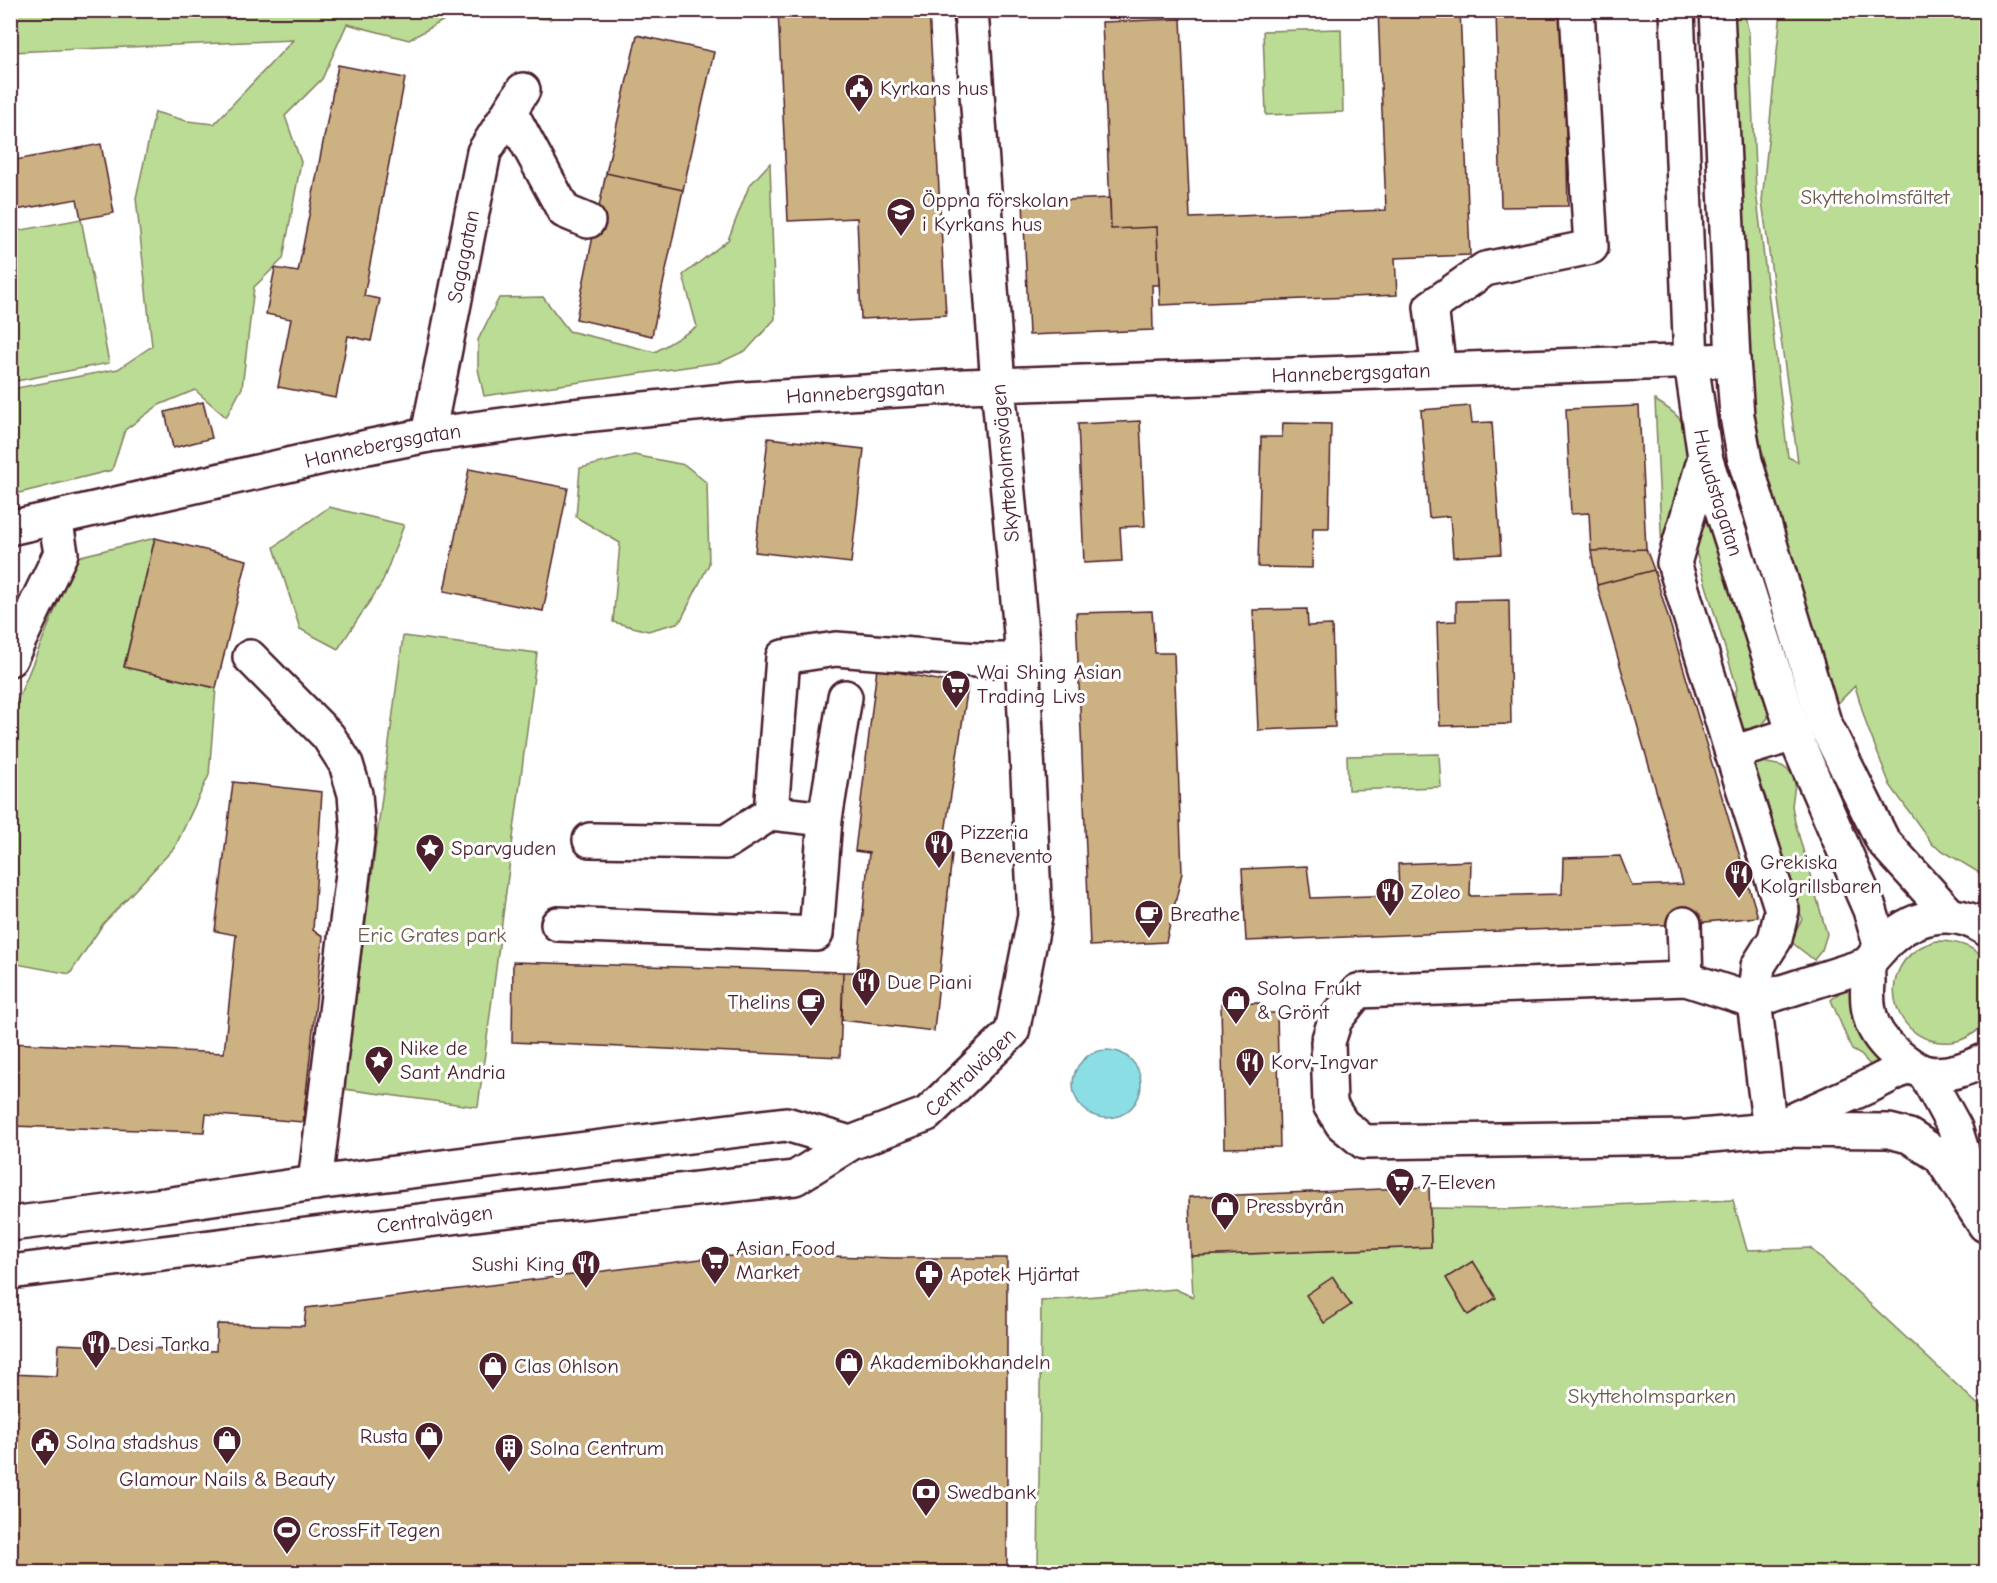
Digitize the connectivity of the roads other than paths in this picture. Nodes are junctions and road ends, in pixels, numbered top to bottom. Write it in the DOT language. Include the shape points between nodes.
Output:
graph roads {
  1 [pos="971,10"];
  2 [pos="1577,10"];
  3 [pos="1677,10"];
  4 [pos="1717,10"];
  5 [pos="588,221"];
  6 [pos="1733,360"];
  7 [pos="1691,362"];
  8 [pos="1439,370"];
  9 [pos="998,385"];
  10 [pos="428,435"];
  11 [pos="1705,457"];
  12 [pos="55,518"];
  13 [pos="10,528"];
  14 [pos="250,657"];
  15 [pos="10,659"];
  16 [pos="1022,660"];
  17 [pos="845,697"];
  18 [pos="1794,734"];
  19 [pos="1732,753"];
  20 [pos="771,813"];
  21 [pos="825,819"];
  22 [pos="590,840"];
  23 [pos="1035,916"];
  24 [pos="1951,916"];
  25 [pos="558,924"];
  26 [pos="1684,924"];
  27 [pos="1986,929"];
  28 [pos="1875,956"];
  29 [pos="1686,979"];
  30 [pos="1754,1000"];
  31 [pos="1986,1060"];
  32 [pos="1917,1069"];
  33 [pos="1770,1130"];
  34 [pos="850,1143"];
  35 [pos="315,1183"];
  36 [pos="10,1224"];
  37 [pos="1986,1227"];
  38 [pos="10,1272"];
  1 -- 9 [label="street, Skytteholmsvägen"];
  2 -- 8 [label="street" via="1591,247 1485,269 1431,307"];
  3 -- 7 [label="street, Huvudstagatan"];
  4 -- 6 [label="street, Huvudstagatan"];
  5 -- 10 [label="street, Sagagatan" via="564,211 516,100 484,152"];
  6 -- 7 [label="street, Hannebergsgatan"];
  6 -- 24 [label="street, Huvudstagatan" via="1745,461 1824,722 1883,841"];
  7 -- 8 [label="street, Hannebergsgatan"];
  7 -- 11 [label="street, Huvudstagatan"];
  8 -- 9 [label="street, Hannebergsgatan"];
  9 -- 10 [label="street, Hannebergsgatan" via="745,399"];
  9 -- 16 [label="street, Skytteholmsvägen"];
  10 -- 12 [label="street, Hannebergsgatan"];
  11 -- 18 [label="street, Huvudstagatan"];
  11 -- 19 [label="street" via="1674,563"];
  12 -- 13 [label="street, Hannebergsgatan"];
  12 -- 15 [label="street" via="61,553"];
  14 -- 35 [label="street" via="328,736 346,764 355,794 358,833"];
  16 -- 20 [label="street" via="836,649 783,657"];
  16 -- 23 [label="street, Skytteholmsvägen"];
  17 -- 21 [label="street"];
  18 -- 19 [label="street"];
  18 -- 28 [label="street, Huvudstagatan" via="1870,910"];
  19 -- 30 [label="street" via="1782,910 1775,939 1758,966"];
  20 -- 21 [label="street"];
  20 -- 22 [label="street" via="726,842"];
  21 -- 25 [label="street" via="816,934"];
  23 -- 34 [label="street, Centralvägen" via="1012,1032 927,1114"];
  24 -- 27 [label="street" via="1977,922"];
  24 -- 28 [label="street" via="1921,919 1897,931"];
  26 -- 29 [label="street"];
  28 -- 30 [label="street"];
  28 -- 32 [label="street, Huvudstagatan" via="1866,1003 1872,1024 1885,1045"];
  29 -- 30 [label="street"];
  29 -- 33 [label="street" via="1358,991 1335,1020 1328,1042 1330,1105 1342,1124 1364,1142 1688,1137"];
  30 -- 33 [label="street"];
  31 -- 32 [label="street" via="1946,1072"];
  32 -- 33 [label="street"];
  32 -- 37 [label="street, Huvudstagatan" via="1955,1128"];
  33 -- 37 [label="street" via="1889,1131 1909,1136 1941,1156"];
  34 -- 35 [label="street" via="786,1124"];
  34 -- 38 [label="street, Centralvägen" via="795,1178"];
  35 -- 36 [label="street"];
}
